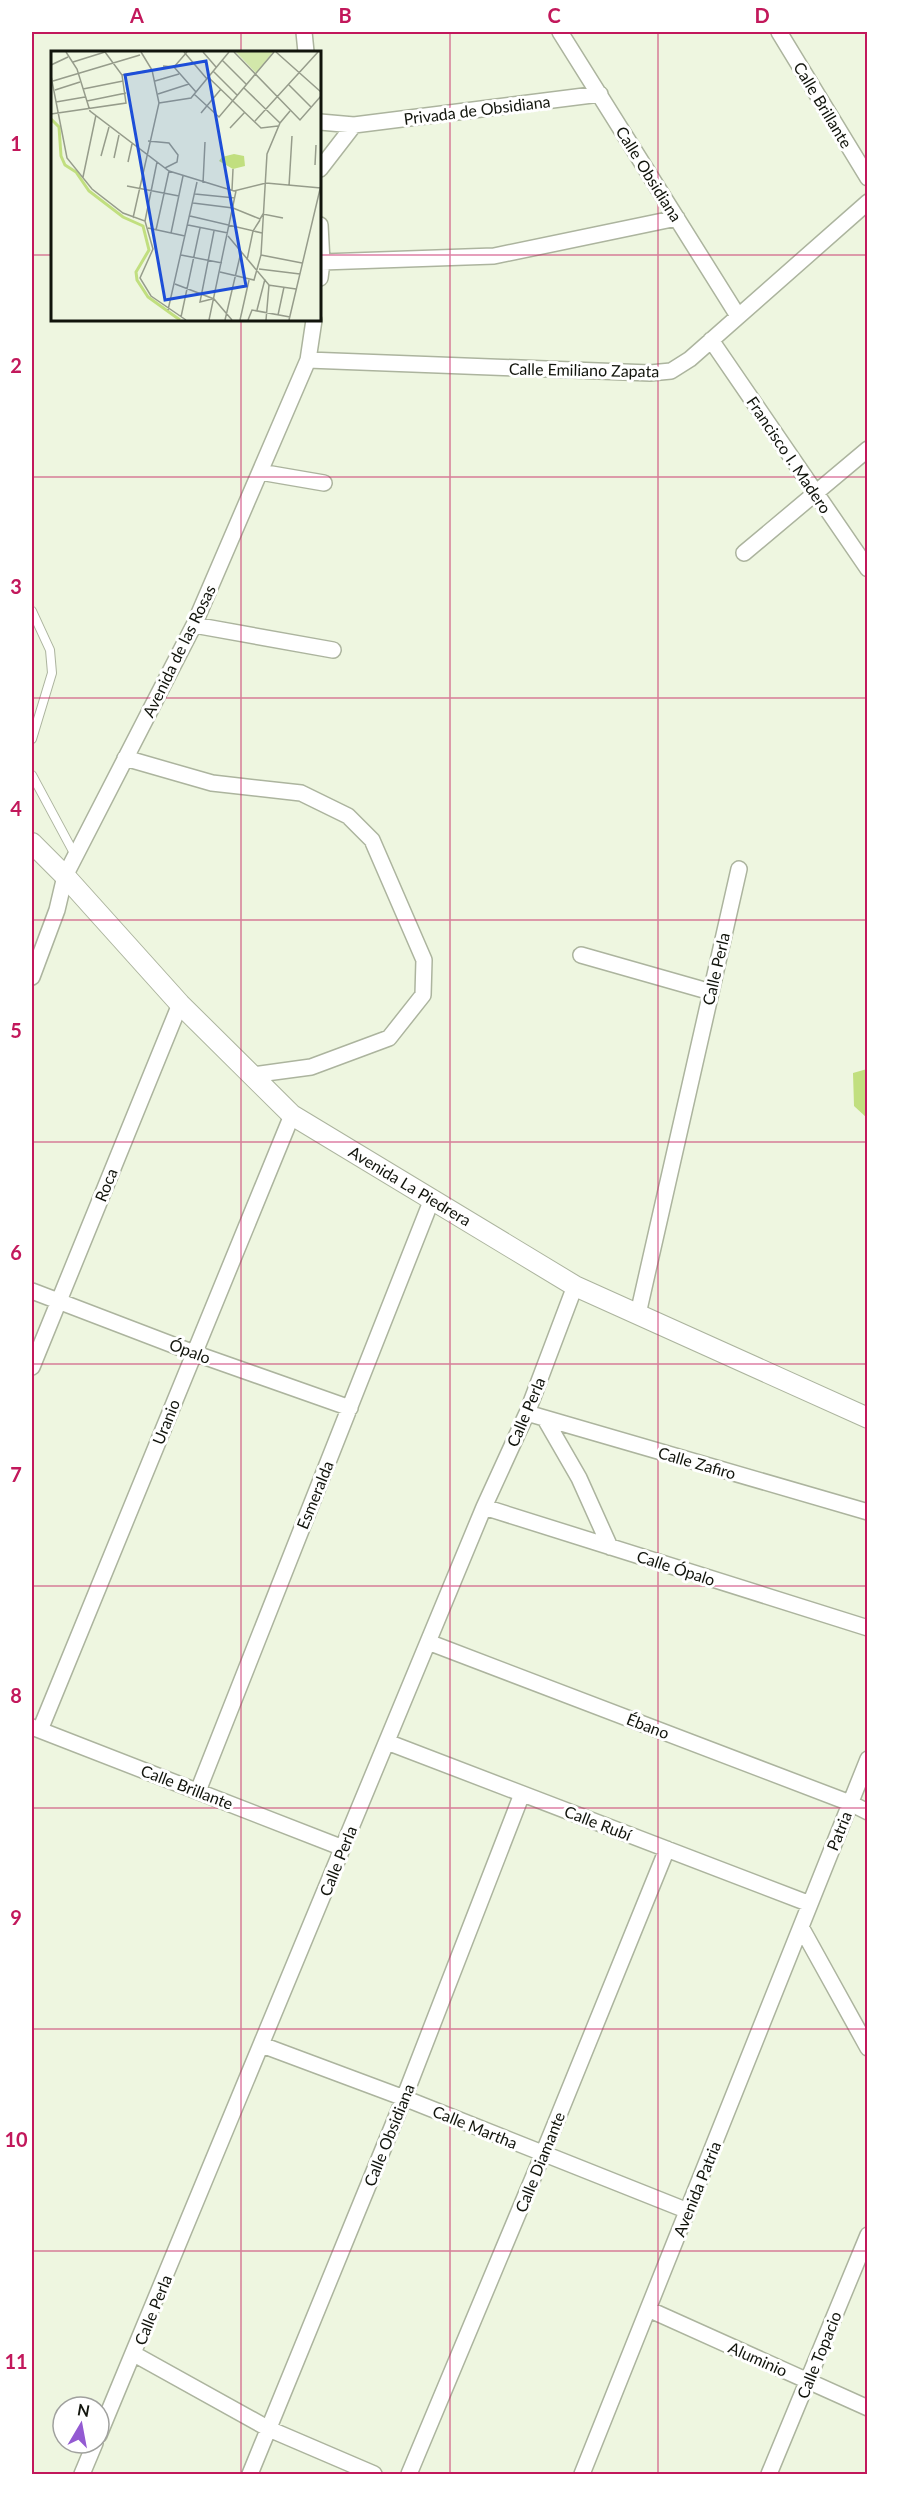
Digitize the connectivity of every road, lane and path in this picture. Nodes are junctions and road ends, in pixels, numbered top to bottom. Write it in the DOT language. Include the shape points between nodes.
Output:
graph roads {
  1 [pos="304,32"];
  2 [pos="560,32"];
  3 [pos="779,32"];
  4 [pos="306,51"];
  5 [pos="600,94"];
  6 [pos="321,122"];
  7 [pos="354,125"];
  8 [pos="321,168"];
  9 [pos="867,178"];
  10 [pos="867,202"];
  11 [pos="677,218"];
  12 [pos="321,244"];
  13 [pos="322,262"];
  14 [pos="321,270"];
  15 [pos="738,316"];
  16 [pos="314,321"];
  17 [pos="711,340"];
  18 [pos="309,360"];
  19 [pos="867,449"];
  20 [pos="260,472"];
  21 [pos="324,483"];
  22 [pos="815,493"];
  23 [pos="744,553"];
  24 [pos="867,569"];
  25 [pos="32,612"];
  26 [pos="194,625"];
  27 [pos="333,650"];
  28 [pos="32,739"];
  29 [pos="125,758"];
  30 [pos="32,775"];
  31 [pos="32,843"];
  32 [pos="75,855"];
  33 [pos="739,869"];
  34 [pos="64,876"];
  35 [pos="581,956"];
  36 [pos="32,977"];
  37 [pos="711,992"];
  38 [pos="180,1004"];
  39 [pos="252,1075"];
  40 [pos="292,1115"];
  41 [pos="432,1199"];
  42 [pos="575,1286"];
  43 [pos="32,1291"];
  44 [pos="59,1300"];
  45 [pos="638,1314"];
  46 [pos="194,1353"];
  47 [pos="32,1367"];
  48 [pos="350,1408"];
  49 [pos="527,1413"];
  50 [pos="867,1418"];
  51 [pos="545,1419"];
  52 [pos="484,1507"];
  53 [pos="867,1512"];
  54 [pos="610,1547"];
  55 [pos="867,1628"];
  56 [pos="428,1642"];
  57 [pos="36,1728"];
  58 [pos="387,1742"];
  59 [pos="867,1759"];
  60 [pos="198,1791"];
  61 [pos="522,1794"];
  62 [pos="850,1803"];
  63 [pos="867,1812"];
  64 [pos="343,1848"];
  65 [pos="667,1849"];
  66 [pos="810,1904"];
  67 [pos="801,1927"];
  68 [pos="262,2045"];
  69 [pos="867,2048"];
  70 [pos="404,2098"];
  71 [pos="543,2154"];
  72 [pos="688,2211"];
  73 [pos="867,2235"];
  74 [pos="648,2309"];
  75 [pos="134,2354"];
  76 [pos="809,2381"];
  77 [pos="111,2407"];
  78 [pos="867,2408"];
  79 [pos="269,2429"];
  80 [pos="90,2455"];
  81 [pos="82,2475"];
  82 [pos="250,2475"];
  83 [pos="374,2475"];
  84 [pos="409,2475"];
  85 [pos="582,2475"];
  86 [pos="769,2475"];
  1 -- 4 [label="street"];
  2 -- 5 [label="street, Calle Obsidiana"];
  3 -- 9 [label="street, Calle Brillante"];
  5 -- 7 [label="street, Privada de Obsidiana"];
  5 -- 11 [label="street, Calle Obsidiana"];
  6 -- 7 [label="street, Privada de Obsidiana"];
  7 -- 8 [label="street"];
  10 -- 15 [label="street, Calle Emiliano Zapata"];
  11 -- 13 [label="street" via="494,256"];
  11 -- 15 [label="street, Calle Obsidiana"];
  12 -- 13 [label="street"];
  13 -- 14 [label="street"];
  15 -- 17 [label="street, Calle Emiliano Zapata"];
  16 -- 18 [label="street, Avenida de las Rosas"];
  17 -- 18 [label="street, Calle Emiliano Zapata" via="671,371 650,374"];
  17 -- 22 [label="street, Francisco I. Madero"];
  18 -- 20 [label="street, Avenida de las Rosas"];
  19 -- 22 [label="street"];
  20 -- 21 [label="street"];
  20 -- 26 [label="street, Avenida de las Rosas"];
  22 -- 23 [label="street"];
  22 -- 24 [label="street, Francisco I. Madero"];
  25 -- 28 [label="lane" via="50,650 52,673"];
  26 -- 27 [label="street"];
  26 -- 29 [label="street, Avenida de las Rosas"];
  29 -- 32 [label="street, Avenida de las Rosas"];
  29 -- 39 [label="street" via="212,783 301,794 348,816 372,840 424,960 423,995 389,1038 311,1066"];
  30 -- 32 [label="lane"];
  31 -- 34 [label="street, Avenida La Piedrera"];
  32 -- 34 [label="street, Avenida de las Rosas"];
  33 -- 37 [label="street, Calle Perla"];
  34 -- 36 [label="street, Avenida de las Rosas" via="57,910"];
  34 -- 38 [label="street, Avenida La Piedrera"];
  35 -- 37 [label="street"];
  37 -- 45 [label="street, Calle Perla"];
  38 -- 39 [label="street, Avenida La Piedrera"];
  38 -- 44 [label="street, Roca"];
  39 -- 40 [label="street, Avenida La Piedrera"];
  40 -- 41 [label="street, Avenida La Piedrera"];
  40 -- 46 [label="street, Uranio"];
  41 -- 42 [label="street, Avenida La Piedrera"];
  41 -- 48 [label="street, Esmeralda"];
  42 -- 45 [label="street, Avenida La Piedrera"];
  42 -- 49 [label="street, Calle Perla"];
  43 -- 44 [label="street, Ópalo"];
  44 -- 46 [label="street, Ópalo"];
  44 -- 47 [label="street, Roca"];
  45 -- 50 [label="street, Avenida La Piedrera"];
  46 -- 48 [label="street, Ópalo"];
  46 -- 57 [label="street, Uranio"];
  48 -- 60 [label="street, Esmeralda"];
  49 -- 51 [label="street, Calle Zafiro"];
  49 -- 52 [label="street, Calle Perla"];
  51 -- 53 [label="street, Calle Zafiro"];
  51 -- 54 [label="street" via="579,1479"];
  52 -- 54 [label="street, Calle Ópalo"];
  52 -- 56 [label="street, Calle Perla"];
  54 -- 55 [label="street, Calle Ópalo"];
  56 -- 58 [label="street, Calle Perla"];
  56 -- 62 [label="street, Ébano"];
  57 -- 60 [label="street, Calle Brillante"];
  58 -- 61 [label="street, Calle Rubí"];
  58 -- 64 [label="street, Calle Perla"];
  59 -- 62 [label="street, Patria"];
  60 -- 64 [label="street, Calle Brillante"];
  61 -- 65 [label="street, Calle Rubí"];
  61 -- 70 [label="street, Calle Obsidiana"];
  62 -- 63 [label="street, Ébano"];
  62 -- 66 [label="street, Patria"];
  64 -- 68 [label="street, Calle Perla"];
  65 -- 66 [label="street, Calle Rubí"];
  65 -- 71 [label="street, Calle Diamante"];
  66 -- 67 [label="street, Avenida Patria"];
  67 -- 69 [label="street"];
  67 -- 72 [label="street, Avenida Patria"];
  68 -- 70 [label="street, Calle Martha"];
  68 -- 75 [label="street, Calle Perla"];
  70 -- 71 [label="street, Calle Martha"];
  70 -- 79 [label="street, Calle Obsidiana"];
  71 -- 72 [label="street, Calle Martha"];
  71 -- 84 [label="street, Calle Diamante"];
  72 -- 74 [label="street, Avenida Patria"];
  73 -- 76 [label="street, Calle Topacio"];
  74 -- 76 [label="street, Aluminio"];
  74 -- 85 [label="street, Avenida Patria"];
  75 -- 77 [label="street, Calle Perla"];
  75 -- 79 [label="street"];
  76 -- 78 [label="street, Aluminio"];
  76 -- 86 [label="street, Calle Topacio"];
  79 -- 82 [label="street, Calle Obsidiana"];
  79 -- 83 [label="street"];
  80 -- 81 [label="street"];
}
